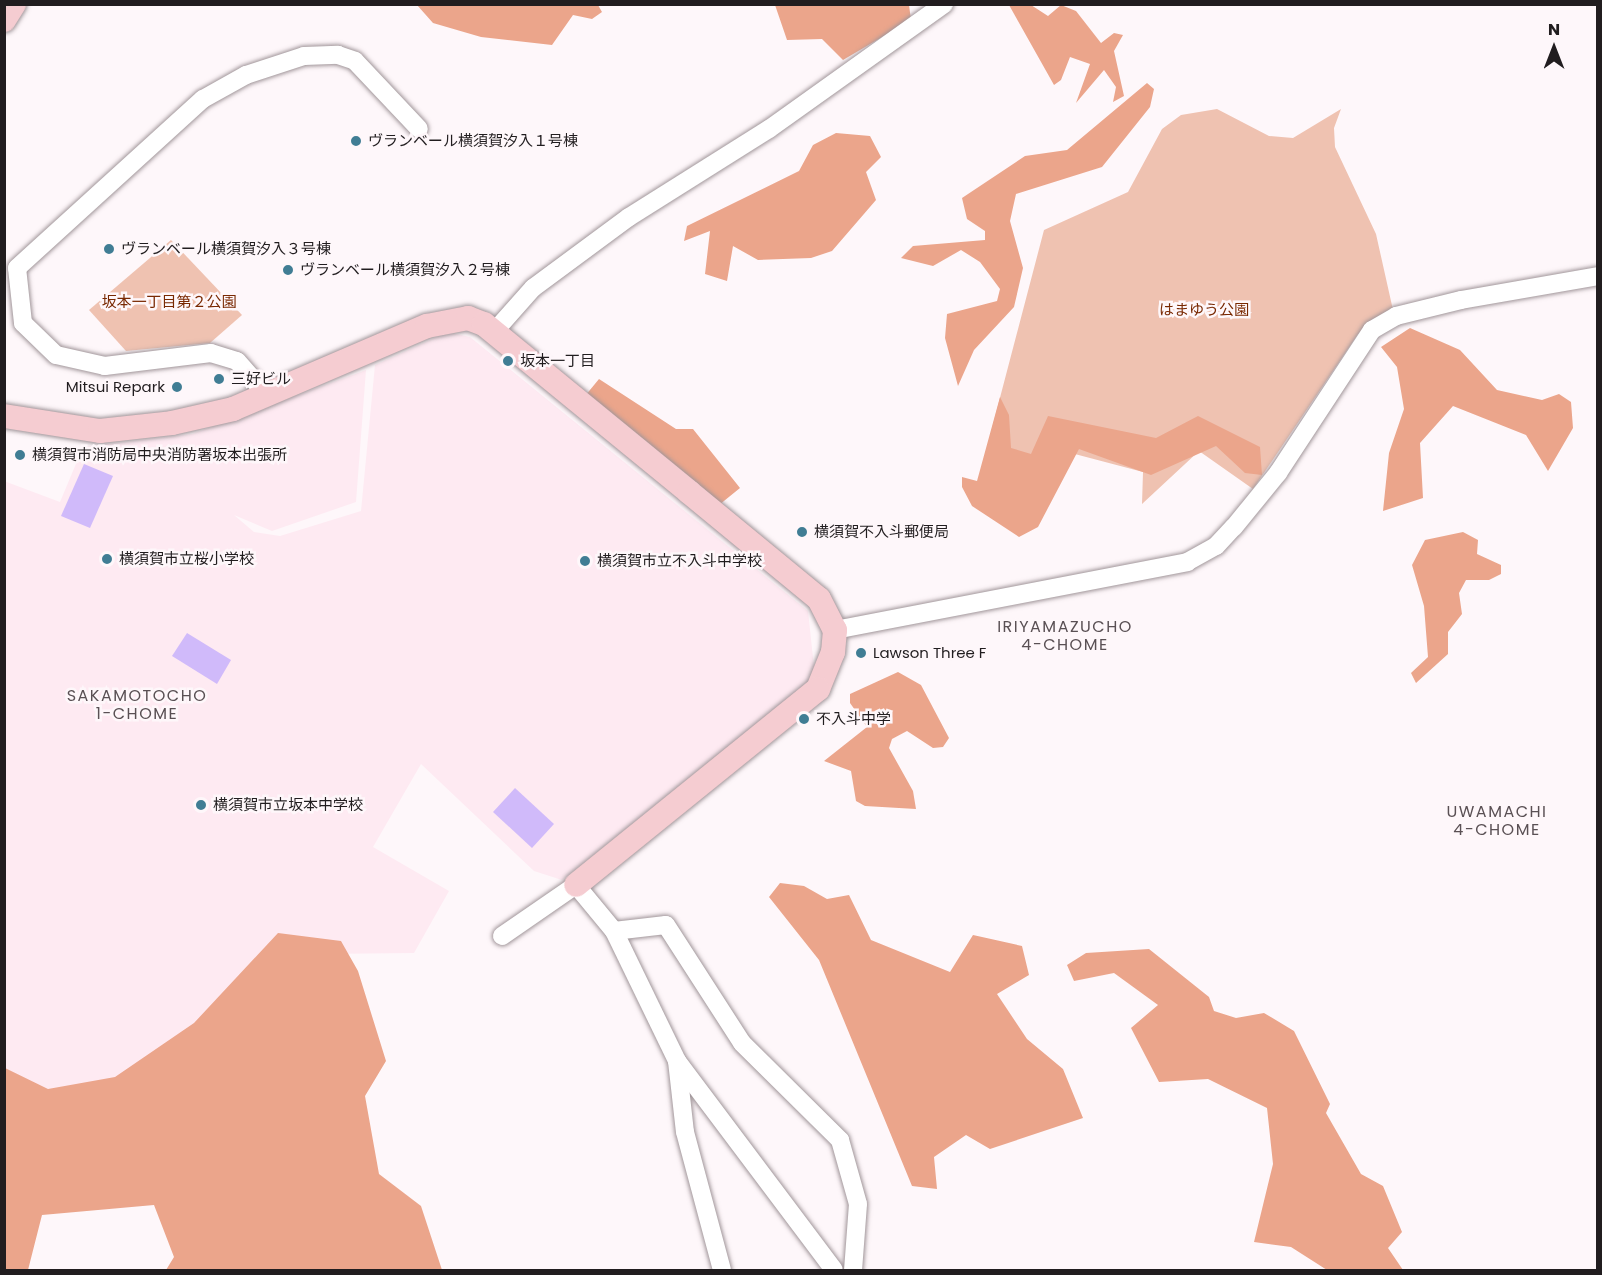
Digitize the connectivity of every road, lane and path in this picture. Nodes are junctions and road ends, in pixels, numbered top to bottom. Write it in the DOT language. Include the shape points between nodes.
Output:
graph roads {
  1 [pos="14,4"];
  2 [pos="944,4"];
  3 [pos="4,20"];
  4 [pos="419,129"];
  5 [pos="1598,276"];
  6 [pos="493,333"];
  7 [pos="267,395"];
  8 [pos="4,416"];
  9 [pos="835,630"];
  10 [pos="576,885"];
  11 [pos="614,931"];
  12 [pos="502,936"];
  13 [pos="677,1062"];
  14 [pos="722,1270"];
  15 [pos="834,1270"];
  16 [pos="853,1270"];
  1 -- 3 [label="street"];
  2 -- 6 [label="street" via="769,129 629,217 533,288"];
  4 -- 7 [label="street" via="355,61 338,55 304,56 246,75 203,99 17,268 23,323 56,356 105,366 211,352 237,361"];
  5 -- 9 [label="street" via="1461,300 1396,316 1372,330 1278,473 1234,527 1187,562 1059,591"];
  6 -- 7 [label="street" via="468,318 450,318"];
  6 -- 9 [label="street" via="819,599"];
  7 -- 8 [label="street" via="212,414 129,429 64,429"];
  9 -- 10 [label="street" via="818,689"];
  10 -- 11 [label="street"];
  10 -- 12 [label="street"];
  11 -- 13 [label="street"];
  11 -- 16 [label="street" via="666,925 742,1043 840,1140 858,1204"];
  13 -- 14 [label="street" via="685,1132"];
  13 -- 15 [label="street"];
}
